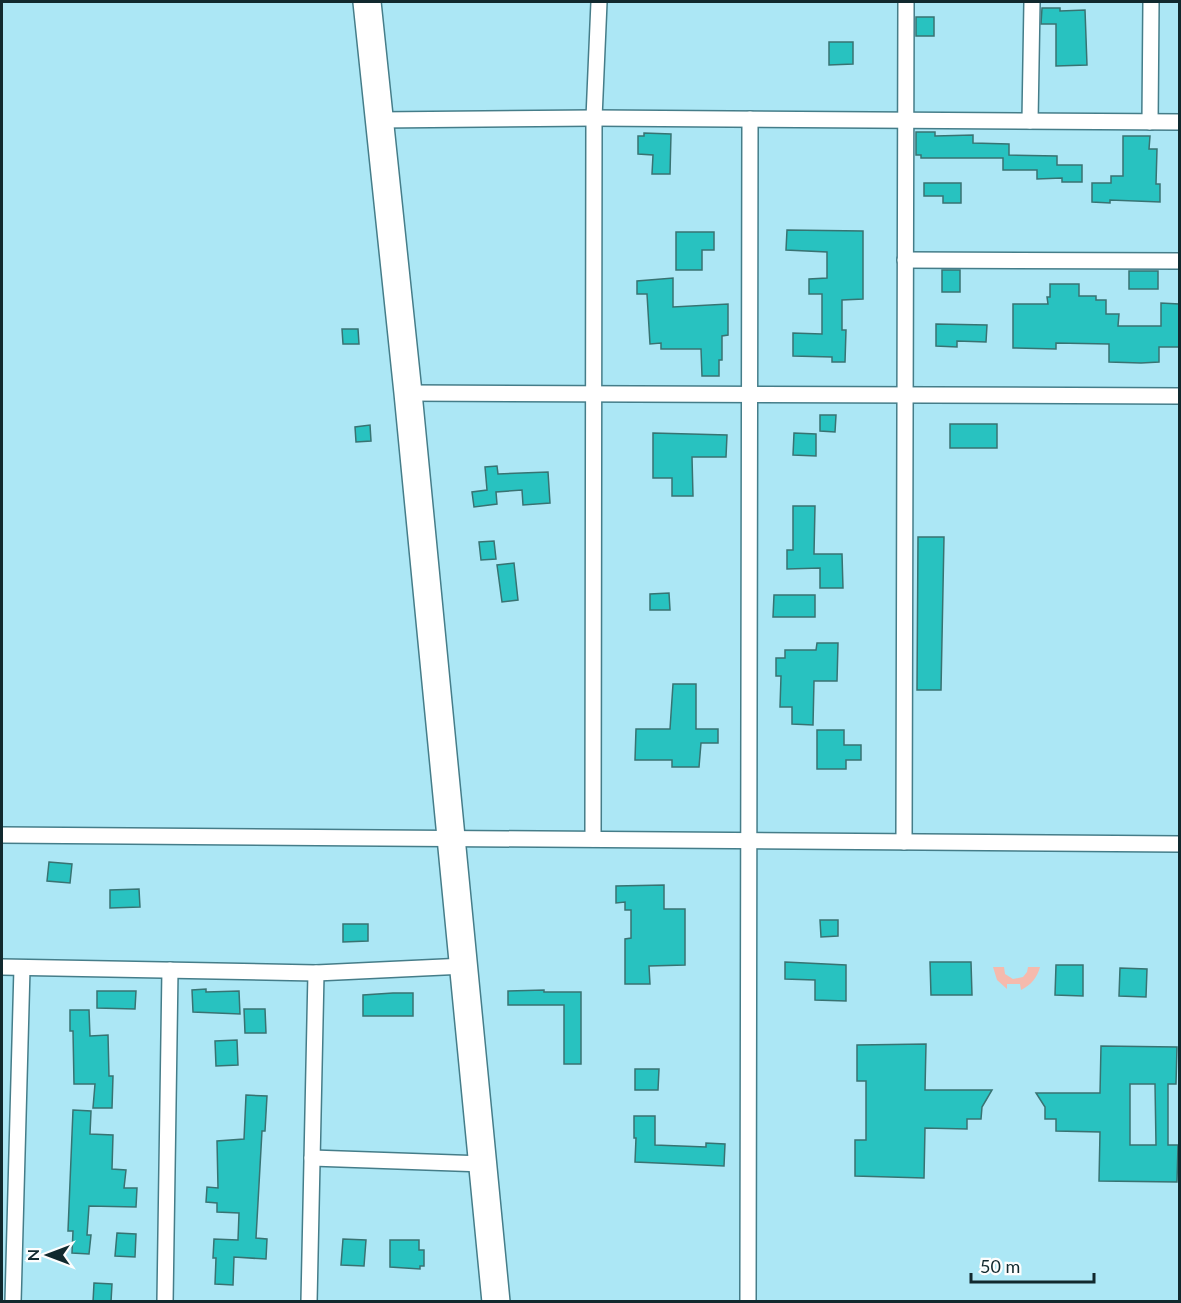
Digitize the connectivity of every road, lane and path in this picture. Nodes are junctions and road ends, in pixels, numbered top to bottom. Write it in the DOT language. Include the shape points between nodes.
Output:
graph roads {
  1 [pos="366,2"];
  2 [pos="599,2"];
  3 [pos="906,2"];
  4 [pos="1032,2"];
  5 [pos="1151,2"];
  6 [pos="594,118"];
  7 [pos="750,119"];
  8 [pos="378,120"];
  9 [pos="905,120"];
  10 [pos="1030,121"];
  11 [pos="1150,122"];
  12 [pos="1179,122"];
  13 [pos="905,260"];
  14 [pos="1179,261"];
  15 [pos="408,393"];
  16 [pos="594,395"];
  17 [pos="750,396"];
  18 [pos="904,396"];
  19 [pos="1179,396"];
  20 [pos="2,835"];
  21 [pos="451,839"];
  22 [pos="593,839"];
  23 [pos="749,841"];
  24 [pos="903,842"];
  25 [pos="1179,844"];
  26 [pos="465,966"];
  27 [pos="2,967"];
  28 [pos="22,968"];
  29 [pos="170,970"];
  30 [pos="316,973"];
  31 [pos="312,1158"];
  32 [pos="483,1164"];
  33 [pos="8,1261"];
  34 [pos="13,1302"];
  35 [pos="165,1302"];
  36 [pos="309,1302"];
  37 [pos="496,1302"];
  38 [pos="748,1302"];
  1 -- 8 [label="highway"];
  2 -- 6 [label="street"];
  3 -- 9 [label="street"];
  4 -- 10 [label="street"];
  5 -- 11 [label="street"];
  6 -- 7 [label="street"];
  6 -- 8 [label="street"];
  6 -- 16 [label="street"];
  7 -- 9 [label="street"];
  7 -- 17 [label="street"];
  8 -- 15 [label="highway"];
  9 -- 10 [label="street"];
  9 -- 13 [label="street"];
  10 -- 11 [label="street"];
  11 -- 12 [label="street"];
  13 -- 14 [label="street"];
  13 -- 18 [label="street"];
  15 -- 16 [label="street"];
  15 -- 21 [label="highway"];
  16 -- 17 [label="street"];
  16 -- 22 [label="street"];
  17 -- 18 [label="street"];
  17 -- 23 [label="street"];
  18 -- 19 [label="street"];
  18 -- 24 [label="street"];
  20 -- 21 [label="street"];
  21 -- 22 [label="street"];
  21 -- 26 [label="highway"];
  22 -- 23 [label="street"];
  23 -- 24 [label="street"];
  23 -- 38 [label="street"];
  24 -- 25 [label="street"];
  26 -- 30 [label="street"];
  26 -- 32 [label="highway"];
  27 -- 28 [label="street"];
  28 -- 29 [label="street"];
  28 -- 33 [label="street"];
  29 -- 30 [label="street"];
  29 -- 35 [label="street"];
  30 -- 31 [label="street"];
  31 -- 32 [label="street"];
  31 -- 36 [label="street"];
  32 -- 37 [label="highway"];
  33 -- 34 [label="street"];
}
